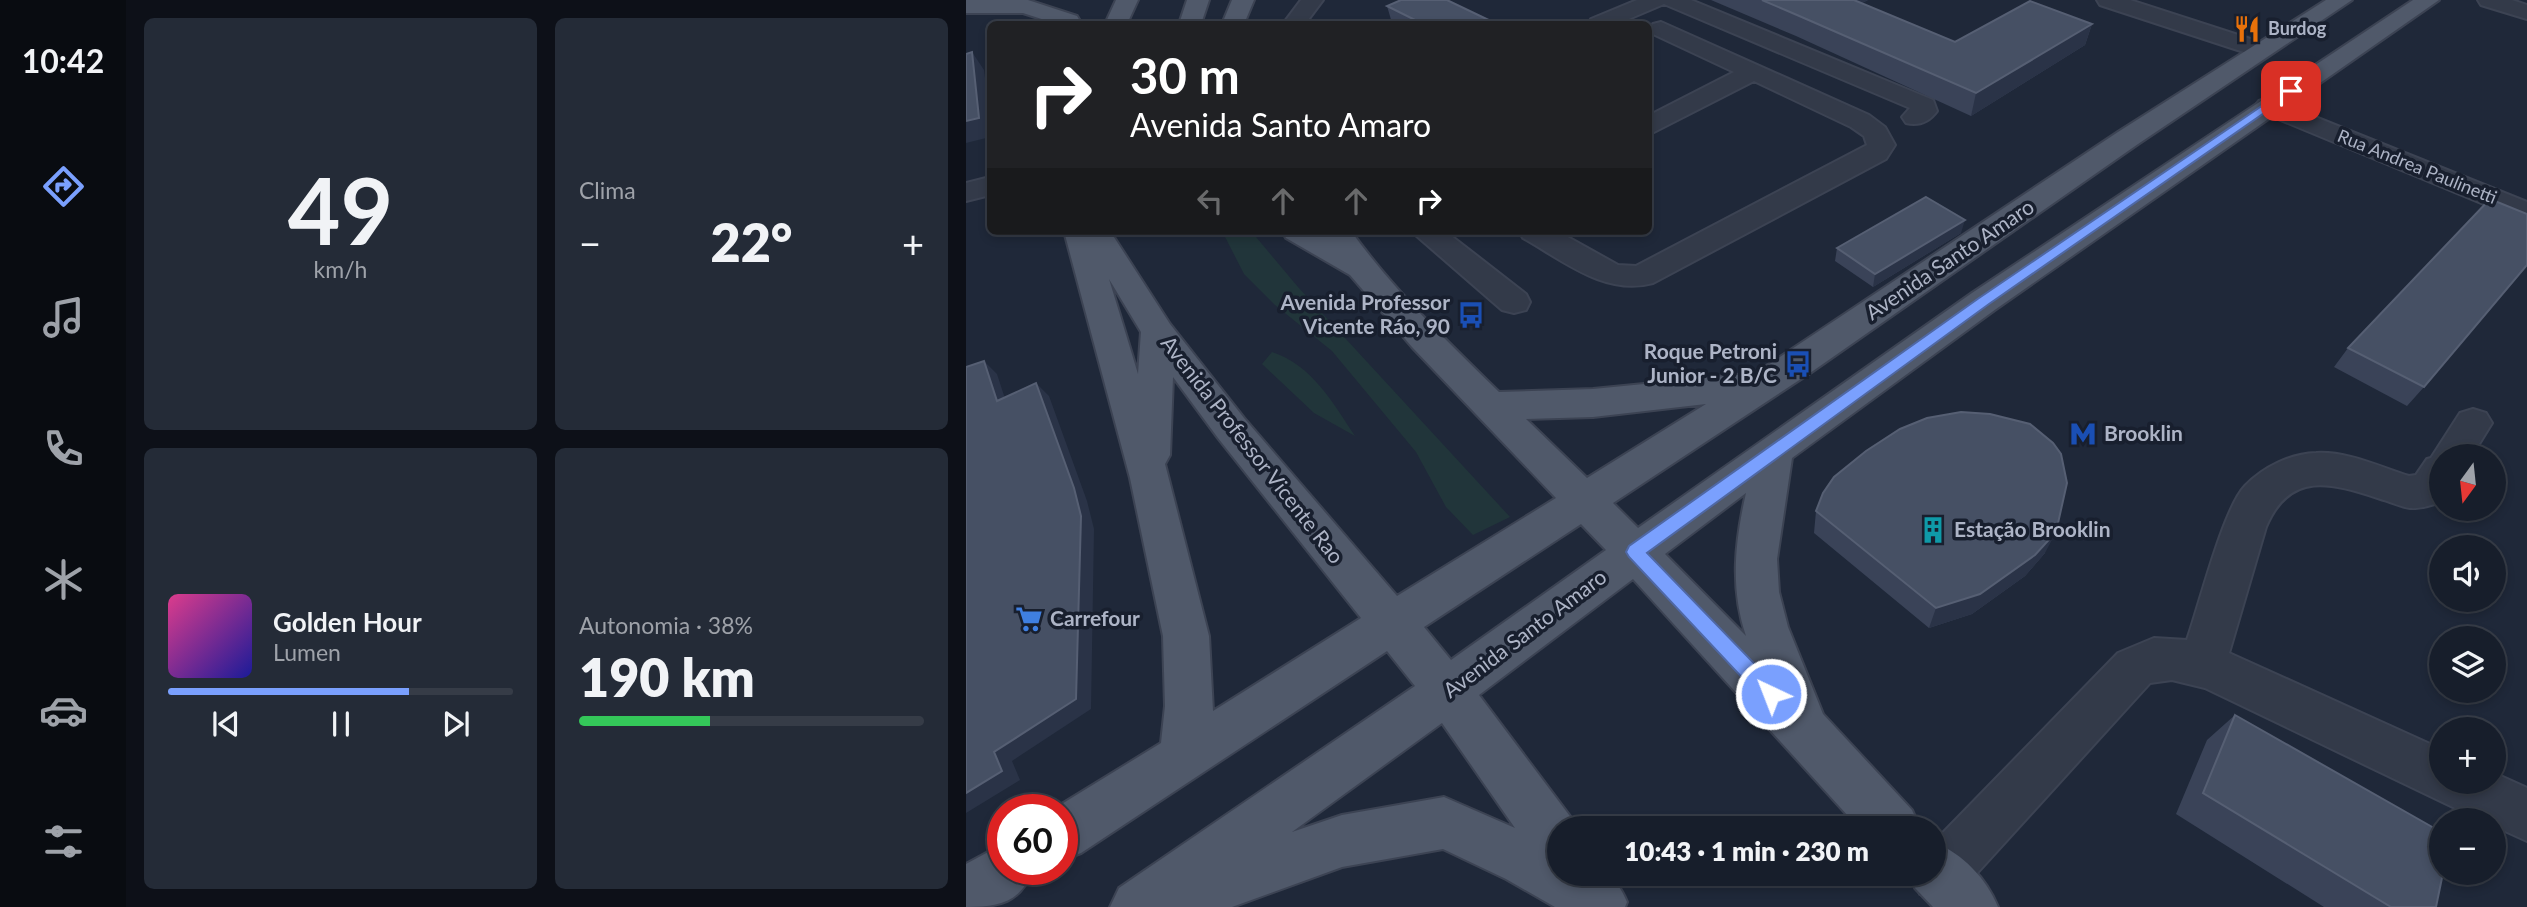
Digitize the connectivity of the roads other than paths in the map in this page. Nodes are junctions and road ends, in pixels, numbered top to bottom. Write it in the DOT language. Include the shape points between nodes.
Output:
graph roads {
  1 [pos="982,0"];
  2 [pos="1082,0"];
  3 [pos="1127,0"];
  4 [pos="1198,0"];
  5 [pos="1243,0"];
  6 [pos="1312,0"];
  7 [pos="1656,0"];
  8 [pos="1672,0"];
  9 [pos="2108,0"];
  10 [pos="2341,0"];
  11 [pos="2428,0"];
  12 [pos="2489,0"];
  13 [pos="966,5"];
  14 [pos="2527,12"];
  15 [pos="1064,21"];
  16 [pos="1070,21"];
  17 [pos="1117,21"];
  18 [pos="1191,21"];
  19 [pos="1234,21"];
  20 [pos="1296,21"];
  21 [pos="1606,21"];
  22 [pos="1661,29"];
  23 [pos="2261,50"];
  24 [pos="1753,72"];
  25 [pos="2268,106"];
  26 [pos="1916,117"];
  27 [pos="1652,125"];
  28 [pos="987,187"];
  29 [pos="966,192"];
  30 [pos="2527,213"];
  31 [pos="1080,235"];
  32 [pos="1097,235"];
  33 [pos="1121,235"];
  34 [pos="1304,235"];
  35 [pos="1339,235"];
  36 [pos="1431,235"];
  37 [pos="1541,235"];
  38 [pos="1119,270"];
  39 [pos="1363,270"];
  40 [pos="1514,302"];
  41 [pos="1158,332"];
  42 [pos="1764,385"];
  43 [pos="1492,406"];
  44 [pos="2473,423"];
  45 [pos="2459,444"];
  46 [pos="1774,451"];
  47 [pos="1150,478"];
  48 [pos="2429,488"];
  49 [pos="1583,500"];
  50 [pos="1635,552"];
  51 [pos="1390,622"];
  52 [pos="2202,666"];
  53 [pos="1448,691"];
  54 [pos="1809,734"];
  55 [pos="1184,757"];
  56 [pos="2429,770"];
  57 [pos="2482,794"];
  58 [pos="2527,815"];
  59 [pos="1883,816"];
  60 [pos="1078,824"];
  61 [pos="1547,829"];
  62 [pos="987,882"];
  63 [pos="1948,884"];
  64 [pos="1594,894"];
  65 [pos="966,895"];
  66 [pos="1138,907"];
  67 [pos="1154,907"];
  1 -- 13 [label="main road"];
  2 -- 16 [label="main road"];
  3 -- 17 [label="main road"];
  4 -- 18 [label="main road"];
  5 -- 19 [label="main road"];
  6 -- 20 [label="street"];
  7 -- 21 [label="street"];
  8 -- 26 [label="street" via="1924,106"];
  9 -- 23 [label="street"];
  10 -- 23 [label="main road, Avenida Santo Amaro"];
  11 -- 25 [label="main road, Avenida Santo Amaro"];
  12 -- 14 [label="street"];
  13 -- 15 [label="main road" via="1025,6"];
  22 -- 24 [label="street"];
  23 -- 42 [label="main road, Avenida Santo Amaro"];
  24 -- 27 [label="street"];
  24 -- 37 [label="street" via="1860,121 1874,129 1881,145 1876,153 1642,276 1607,272"];
  25 -- 30 [label="street, Rua Andrea Paulinetti"];
  25 -- 46 [label="main road, Avenida Santo Amaro"];
  28 -- 29 [label="street"];
  31 -- 47 [label="main road"];
  32 -- 38 [label="main road, Avenida Professor Vicente Rao"];
  33 -- 38 [label="main road"];
  34 -- 39 [label="main road"];
  35 -- 39 [label="main road"];
  36 -- 40 [label="street"];
  38 -- 41 [label="main road, Avenida Professor Vicente Rao"];
  39 -- 43 [label="main road"];
  41 -- 47 [label="main road"];
  41 -- 51 [label="main road, Avenida Professor Vicente Rao"];
  42 -- 43 [label="main road" via="1593,402"];
  42 -- 49 [label="main road, Avenida Santo Amaro"];
  43 -- 49 [label="main road"];
  44 -- 45 [label="street"];
  46 -- 50 [label="main road, Avenida Santo Amaro"];
  46 -- 54 [label="main road" via="1756,550 1756,577 1760,607"];
  47 -- 55 [label="main road" via="1186,636 1189,705"];
  48 -- 52 [label="street" via="2409,492 2343,471 2316,468 2286,475 2258,498 2245,527"];
  49 -- 50 [label="main road"];
  49 -- 51 [label="main road, Avenida Santo Amaro"];
  50 -- 53 [label="main road, Avenida Santo Amaro"];
  50 -- 54 [label="main road"];
  51 -- 53 [label="main road, Avenida Professor Vicente Rao"];
  51 -- 55 [label="main road, Avenida Santo Amaro"];
  52 -- 56 [label="street"];
  52 -- 63 [label="street" via="2176,658 2151,658 2134,668"];
  53 -- 61 [label="main road, Avenida Professor Vicente Rao"];
  53 -- 66 [label="main road, Avenida Santo Amaro"];
  54 -- 59 [label="main road"];
  55 -- 60 [label="main road, Avenida Santo Amaro"];
  57 -- 58 [label="street"];
  62 -- 65 [label="main road"];
  64 -- 67 [label="main road" via="1444,824 1342,841"];
}
